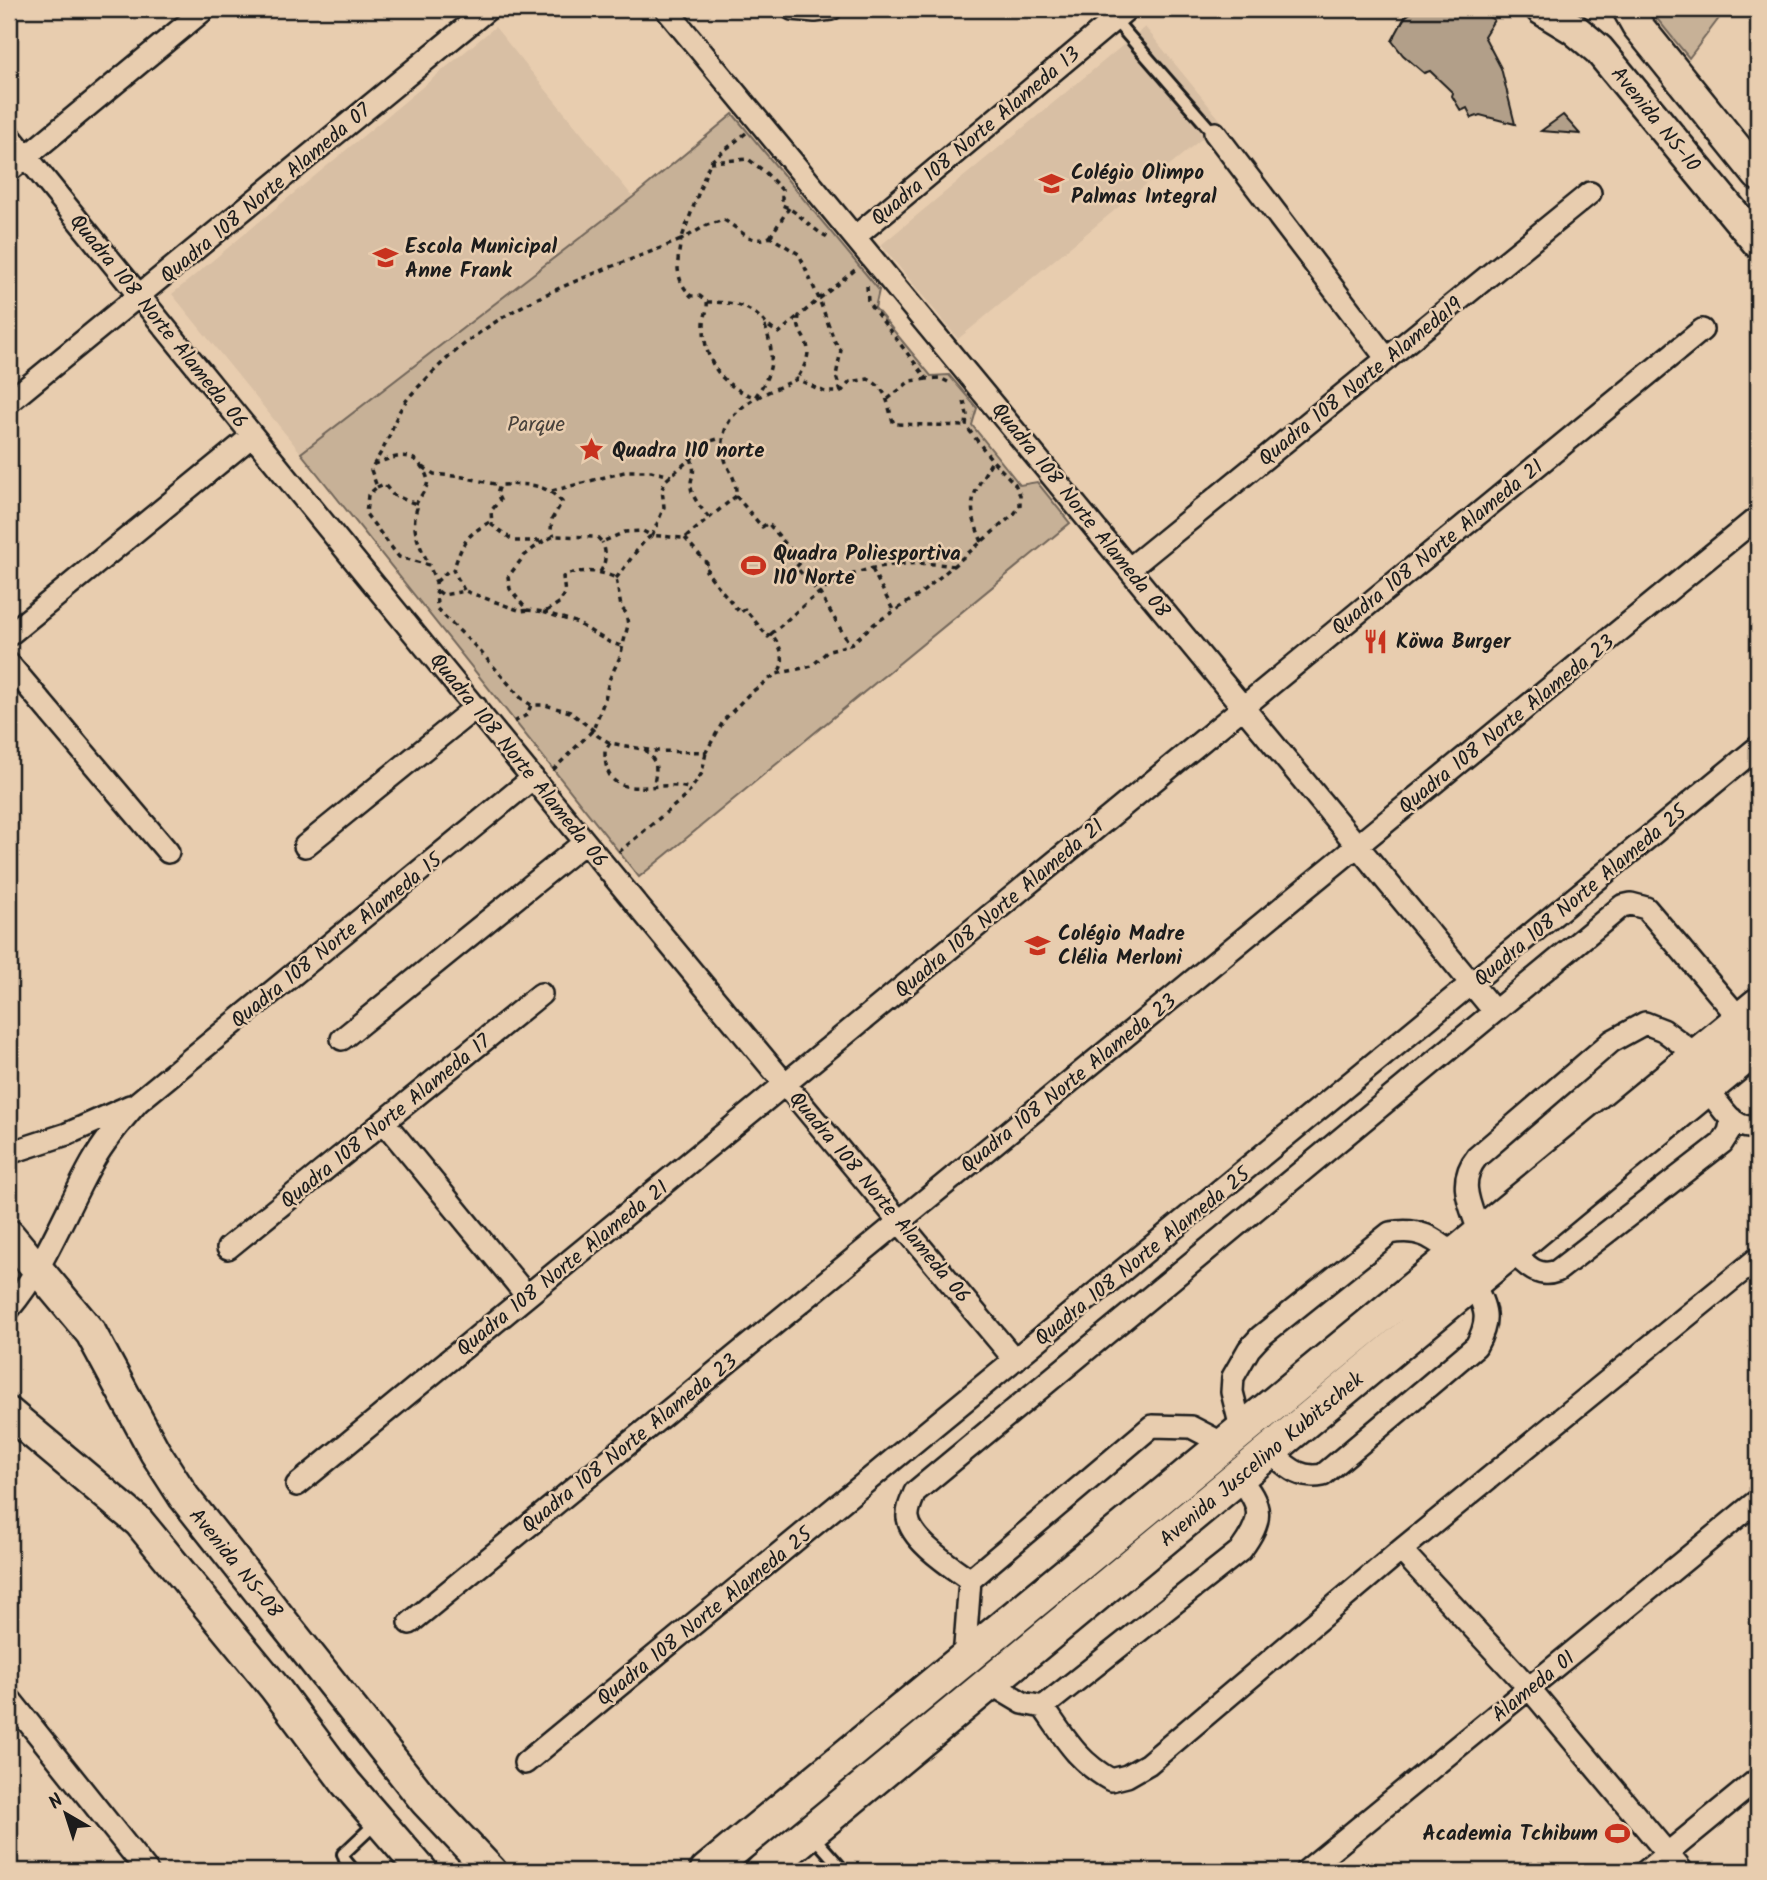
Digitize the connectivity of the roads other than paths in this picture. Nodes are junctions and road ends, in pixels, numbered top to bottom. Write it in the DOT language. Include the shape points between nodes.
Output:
graph roads {
  1 [pos="205,9"];
  2 [pos="488,9"];
  3 [pos="667,9"];
  4 [pos="792,9"];
  5 [pos="831,9"];
  6 [pos="1541,9"];
  7 [pos="1628,9"];
  8 [pos="1121,14"];
  9 [pos="1211,130"];
  10 [pos="9,135"];
  11 [pos="26,156"];
  12 [pos="9,171"];
  13 [pos="1758,174"];
  14 [pos="1590,193"];
  15 [pos="856,236"];
  16 [pos="1758,243"];
  17 [pos="139,297"];
  18 [pos="1702,330"];
  19 [pos="1387,359"];
  20 [pos="9,402"];
  21 [pos="252,436"];
  22 [pos="1758,517"];
  23 [pos="1129,569"];
  24 [pos="9,635"];
  25 [pos="9,664"];
  26 [pos="475,707"];
  27 [pos="1242,707"];
  28 [pos="1758,747"];
  29 [pos="543,774"];
  30 [pos="585,842"];
  31 [pos="304,846"];
  32 [pos="1357,846"];
  33 [pos="168,852"];
  34 [pos="1472,984"];
  35 [pos="541,994"];
  36 [pos="1494,1011"];
  37 [pos="1753,1024"];
  38 [pos="342,1040"];
  39 [pos="1698,1056"];
  40 [pos="786,1084"];
  41 [pos="1707,1088"];
  42 [pos="138,1102"];
  43 [pos="1732,1119"];
  44 [pos="384,1122"];
  45 [pos="1758,1126"];
  46 [pos="9,1153"];
  47 [pos="899,1222"];
  48 [pos="9,1235"];
  49 [pos="1468,1245"];
  50 [pos="228,1248"];
  51 [pos="1511,1251"];
  52 [pos="1758,1258"];
  53 [pos="36,1270"];
  54 [pos="1473,1282"];
  55 [pos="527,1296"];
  56 [pos="9,1309"];
  57 [pos="1015,1360"];
  58 [pos="9,1413"];
  59 [pos="1234,1438"];
  60 [pos="1269,1451"];
  61 [pos="890,1462"];
  62 [pos="1238,1476"];
  63 [pos="298,1485"];
  64 [pos="915,1492"];
  65 [pos="1758,1500"];
  66 [pos="1401,1550"];
  67 [pos="970,1580"];
  68 [pos="410,1623"];
  69 [pos="964,1659"];
  70 [pos="991,1685"];
  71 [pos="1530,1689"];
  72 [pos="9,1698"];
  73 [pos="1043,1707"];
  74 [pos="525,1763"];
  75 [pos="1758,1779"];
  76 [pos="379,1820"];
  77 [pos="810,1832"];
  78 [pos="1667,1854"];
  79 [pos="147,1871"];
  80 [pos="354,1871"];
  81 [pos="422,1871"];
  82 [pos="491,1871"];
  83 [pos="707,1871"];
  84 [pos="763,1871"];
  85 [pos="844,1871"];
  86 [pos="1306,1871"];
  87 [pos="1646,1871"];
  88 [pos="1682,1871"];
  1 -- 11 [label="street"];
  2 -- 17 [label="street, Quadra 108 Norte Alameda 07"];
  3 -- 15 [label="street, Quadra 108 Norte Alameda 08"];
  4 -- 5 [label="street"];
  6 -- 16 [label="street, Avenida NS-10" via="1599,50"];
  7 -- 13 [label="street, Avenida NS-10"];
  8 -- 9 [label="lane"];
  8 -- 15 [label="street, Quadra 108 Norte Alameda 13"];
  9 -- 19 [label="street"];
  10 -- 11 [label="street, Quadra 108 Norte Alameda 06"];
  11 -- 12 [label="street"];
  11 -- 17 [label="street, Quadra 108 Norte Alameda 06"];
  14 -- 19 [label="street, Quadra 108 Norte Alameda19"];
  15 -- 23 [label="street, Quadra 108 Norte Alameda 08"];
  17 -- 20 [label="street, Quadra 108 Norte Alameda 07"];
  17 -- 21 [label="street, Quadra 108 Norte Alameda 06"];
  18 -- 27 [label="street, Quadra 108 Norte Alameda 21"];
  19 -- 23 [label="street, Quadra 108 Norte Alameda19"];
  21 -- 24 [label="street"];
  21 -- 26 [label="street, Quadra 108 Norte Alameda 06"];
  22 -- 32 [label="street, Quadra 108 Norte Alameda 23"];
  23 -- 27 [label="street, Quadra 108 Norte Alameda 08"];
  25 -- 33 [label="street"];
  26 -- 29 [label="street, Quadra 108 Norte Alameda 06"];
  26 -- 31 [label="street"];
  27 -- 32 [label="street, Quadra 108 Norte Alameda 08"];
  27 -- 40 [label="street, Quadra 108 Norte Alameda 21"];
  28 -- 34 [label="street, Quadra 108 Norte Alameda 25"];
  29 -- 30 [label="street, Quadra 108 Norte Alameda 06"];
  29 -- 42 [label="street, Quadra 108 Norte Alameda 15"];
  30 -- 38 [label="street"];
  30 -- 40 [label="street, Quadra 108 Norte Alameda 06"];
  32 -- 34 [label="street, Quadra 108 Norte Alameda 08"];
  32 -- 47 [label="street, Quadra 108 Norte Alameda 23"];
  34 -- 36 [label="street, Quadra 108 Norte Alameda 08"];
  34 -- 57 [label="street, Quadra 108 Norte Alameda 25"];
  35 -- 44 [label="street, Quadra 108 Norte Alameda 17"];
  36 -- 37 [label="street" via="1622,906 1631,904 1656,917"];
  36 -- 64 [label="street"];
  37 -- 39 [label="main road, Avenida Juscelino Kubitschek"];
  37 -- 41 [label="main road, Avenida Juscelino Kubitschek"];
  39 -- 49 [label="main road, Avenida Juscelino Kubitschek"];
  39 -- 49 [label="street" via="1663,1030 1645,1023 1612,1041 1468,1168"];
  40 -- 47 [label="street, Quadra 108 Norte Alameda 06"];
  40 -- 55 [label="street, Quadra 108 Norte Alameda 21"];
  41 -- 43 [label="street"];
  41 -- 51 [label="main road, Avenida Juscelino Kubitschek"];
  42 -- 46 [label="street" via="67,1134"];
  42 -- 53 [label="street" via="93,1160"];
  43 -- 45 [label="street" via="1749,1129"];
  43 -- 51 [label="street" via="1722,1143 1557,1271 1533,1272"];
  44 -- 50 [label="street, Quadra 108 Norte Alameda 17"];
  44 -- 55 [label="street"];
  47 -- 57 [label="street, Quadra 108 Norte Alameda 06"];
  47 -- 68 [label="street, Quadra 108 Norte Alameda 23"];
  48 -- 53 [label="street, Avenida NS-08"];
  49 -- 59 [label="main road, Avenida Juscelino Kubitschek"];
  49 -- 59 [label="street" via="1408,1231 1390,1233 1259,1336 1233,1377"];
  51 -- 54 [label="main road, Avenida Juscelino Kubitschek"];
  52 -- 66 [label="street"];
  53 -- 56 [label="street"];
  53 -- 82 [label="street, Avenida NS-08" via="91,1333 184,1497 425,1801"];
  54 -- 60 [label="main road, Avenida Juscelino Kubitschek"];
  54 -- 60 [label="street" via="1487,1320 1476,1346 1323,1475 1302,1476"];
  55 -- 63 [label="street, Quadra 108 Norte Alameda 21"];
  57 -- 61 [label="street, Quadra 108 Norte Alameda 25"];
  58 -- 76 [label="street" via="139,1522"];
  59 -- 67 [label="street" via="1191,1427 1152,1426"];
  59 -- 69 [label="main road, Avenida Juscelino Kubitschek"];
  60 -- 62 [label="main road, Avenida Juscelino Kubitschek"];
  61 -- 64 [label="street"];
  61 -- 74 [label="street, Quadra 108 Norte Alameda 25"];
  62 -- 70 [label="main road, Avenida Juscelino Kubitschek"];
  62 -- 73 [label="street" via="1255,1499 1258,1512 1256,1529 1241,1550"];
  64 -- 67 [label="street" via="909,1504 912,1530"];
  65 -- 71 [label="street, Alameda 01"];
  66 -- 71 [label="street"];
  66 -- 73 [label="street" via="1148,1764 1127,1776 1111,1780 1089,1768"];
  67 -- 69 [label="street"];
  69 -- 83 [label="main road, Avenida Juscelino Kubitschek"];
  70 -- 73 [label="street" via="1023,1703"];
  70 -- 77 [label="main road, Avenida Juscelino Kubitschek"];
  71 -- 78 [label="street"];
  71 -- 86 [label="street, Alameda 01"];
  72 -- 79 [label="street"];
  75 -- 78 [label="street"];
  76 -- 80 [label="lane" via="343,1854"];
  76 -- 81 [label="street"];
  77 -- 84 [label="main road, Avenida Juscelino Kubitschek"];
  77 -- 85 [label="lane"];
  78 -- 87 [label="street"];
  78 -- 88 [label="street"];
}
